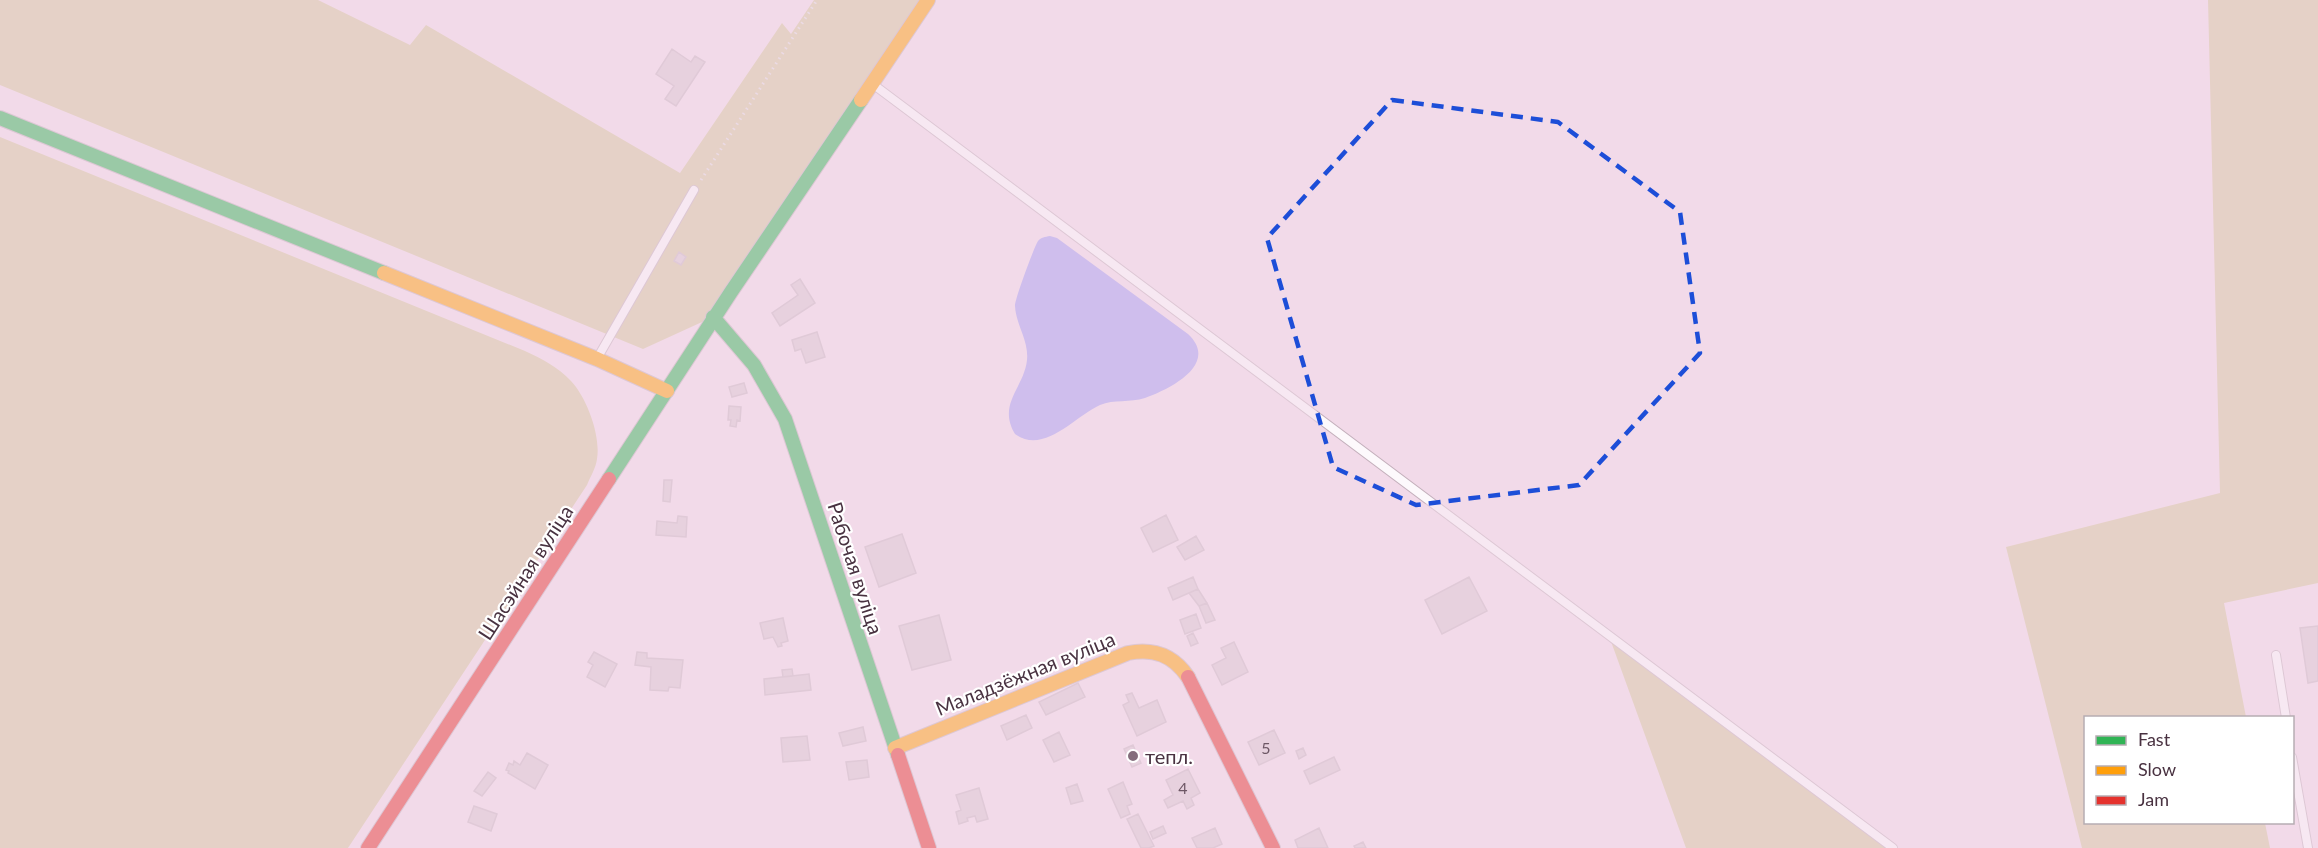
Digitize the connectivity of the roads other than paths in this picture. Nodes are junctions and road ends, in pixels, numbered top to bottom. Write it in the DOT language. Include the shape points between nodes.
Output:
graph roads {
  1 [pos="928,0"];
  2 [pos="873,84"];
  3 [pos="0,118"];
  4 [pos="694,190"];
  5 [pos="713,317"];
  6 [pos="597,359"];
  7 [pos="667,391"];
  8 [pos="2276,655"];
  9 [pos="2286,716"];
  10 [pos="895,748"];
  11 [pos="2294,769"];
  12 [pos="368,848"];
  13 [pos="929,848"];
  14 [pos="1273,848"];
  15 [pos="1893,848"];
  16 [pos="2307,848"];
  1 -- 2 [label="street, Шасэйная вуліца"];
  2 -- 5 [label="street, Шасэйная вуліца"];
  2 -- 15 [label="lane"];
  3 -- 6 [label="street"];
  4 -- 6 [label="lane"];
  5 -- 7 [label="street, Шасэйная вуліца"];
  5 -- 10 [label="street, Рабочая вуліца" via="765,379 785,419"];
  6 -- 7 [label="street"];
  7 -- 12 [label="street, Шасэйная вуліца"];
  8 -- 9 [label="lane"];
  10 -- 13 [label="street, Рабочая вуліца"];
  10 -- 14 [label="street, Маладзёжная вуліца" via="1114,657 1150,650 1168,655 1193,684"];
  11 -- 16 [label="lane"];
}
